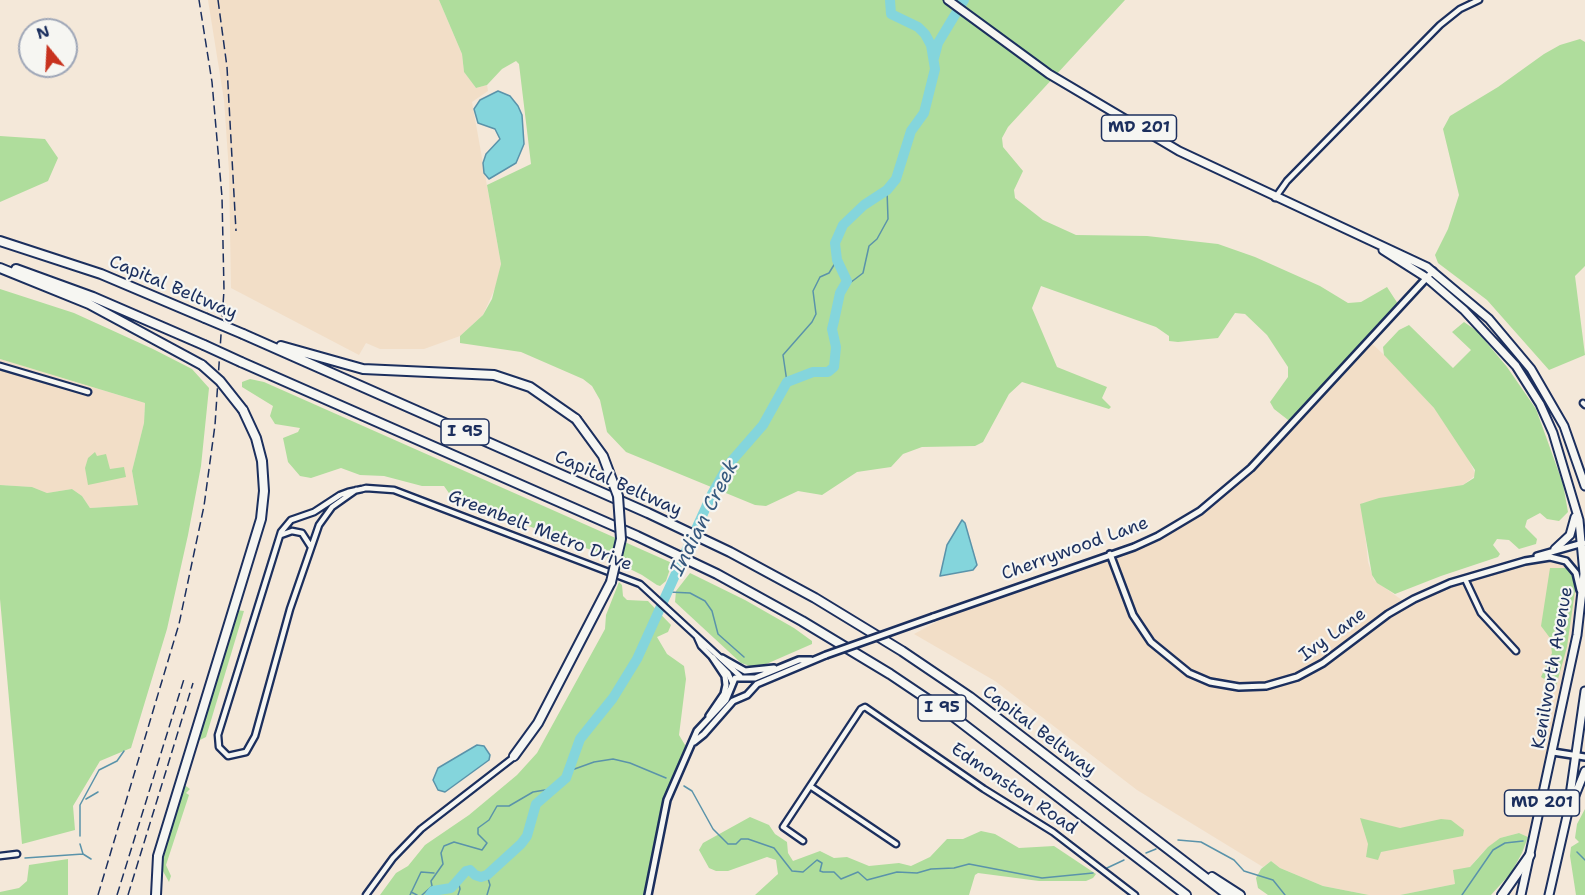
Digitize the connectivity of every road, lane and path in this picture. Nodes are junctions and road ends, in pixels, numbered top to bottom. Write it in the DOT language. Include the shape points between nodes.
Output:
graph roads {
  1 [pos="948,0"];
  2 [pos="1479,0"];
  3 [pos="1275,198"];
  4 [pos="1319,217"];
  5 [pos="0,241"];
  6 [pos="0,266"];
  7 [pos="1433,271"];
  8 [pos="1427,278"];
  9 [pos="243,334"];
  10 [pos="0,366"];
  11 [pos="88,392"];
  12 [pos="1585,486"];
  13 [pos="356,490"];
  14 [pos="1576,508"];
  15 [pos="279,537"];
  16 [pos="1584,543"];
  17 [pos="311,547"];
  18 [pos="1555,549"];
  19 [pos="1110,554"];
  20 [pos="1525,561"];
  21 [pos="1465,579"];
  22 [pos="1581,598"];
  23 [pos="697,637"];
  24 [pos="1516,651"];
  25 [pos="713,658"];
  26 [pos="722,658"];
  27 [pos="811,660"];
  28 [pos="784,666"];
  29 [pos="740,676"];
  30 [pos="747,678"];
  31 [pos="731,685"];
  32 [pos="751,689"];
  33 [pos="1585,691"];
  34 [pos="739,696"];
  35 [pos="707,720"];
  36 [pos="694,742"];
  37 [pos="1553,752"];
  38 [pos="514,756"];
  39 [pos="1577,756"];
  40 [pos="1585,757"];
  41 [pos="1585,771"];
  42 [pos="810,786"];
  43 [pos="1566,816"];
  44 [pos="803,841"];
  45 [pos="896,844"];
  46 [pos="1166,846"];
  47 [pos="17,854"];
  48 [pos="1530,855"];
  49 [pos="0,856"];
  50 [pos="156,895"];
  51 [pos="366,895"];
  52 [pos="648,895"];
  53 [pos="1136,895"];
  54 [pos="1185,895"];
  55 [pos="1228,895"];
  56 [pos="1240,895"];
  57 [pos="1502,895"];
  58 [pos="1521,895"];
  59 [pos="1549,895"];
  1 -- 3 [label="main road, MD 201" via="1049,74 1112,113"];
  2 -- 3 [label="street" via="1440,25"];
  3 -- 4 [label="main road, MD 201"];
  4 -- 7 [label="main road, MD 201"];
  4 -- 8 [label="main road, MD 201"];
  5 -- 9 [label="highway, Capital Beltway / I 95, bridge" via="101,274"];
  6 -- 50 [label="highway, bridge" via="89,304 202,365 243,410 262,461 263,505 158,856"];
  6 -- 54 [label="highway, I 95, bridge" via="84,293 694,562 812,626 924,696"];
  7 -- 8 [label="street, Cherrywood Lane"];
  7 -- 12 [label="main road, MD 201" via="1489,319 1531,369 1564,426"];
  8 -- 14 [label="main road, Kenilworth Avenue / MD 201" via="1496,341 1531,388 1557,444"];
  8 -- 19 [label="street, Cherrywood Lane" via="1251,468 1224,492 1163,533"];
  9 -- 38 [label="highway, bridge" via="345,365 494,375 513,380 547,396 576,419 603,456 618,496 621,539 611,582 538,723"];
  9 -- 46 [label="highway, Capital Beltway / I 95" via="686,530 815,598 939,676"];
  10 -- 11 [label="street"];
  13 -- 15 [label="street" via="291,520"];
  13 -- 17 [label="street" via="328,511 318,525"];
  13 -- 23 [label="street, Greenbelt Metro Drive" via="394,490 640,584"];
  14 -- 16 [label="main road, Kenilworth Avenue / MD 201"];
  14 -- 18 [label="main road" via="1570,535"];
  15 -- 17 [label="street" via="297,531 306,536"];
  15 -- 17 [label="street" via="218,735 219,747 228,756 246,752 255,736"];
  16 -- 18 [label="street, Ivy Lane"];
  16 -- 22 [label="main road, Kenilworth Avenue / MD 201"];
  18 -- 20 [label="street, Ivy Lane"];
  19 -- 21 [label="street, Ivy Lane" via="1133,615 1155,646 1189,673 1210,682 1239,687 1266,686 1305,674 1398,608"];
  19 -- 27 [label="street, Cherrywood Lane, bridge"];
  20 -- 21 [label="street, Ivy Lane"];
  20 -- 22 [label="street, Ivy Lane" via="1550,557 1566,561 1576,573"];
  21 -- 24 [label="street" via="1481,613"];
  22 -- 37 [label="main road, Kenilworth Avenue / MD 201"];
  23 -- 25 [label="street, Greenbelt Metro Drive"];
  23 -- 26 [label="street, Greenbelt Metro Drive"];
  25 -- 31 [label="street, Greenbelt Metro Drive" via="728,673"];
  25 -- 35 [label="street" via="726,685"];
  26 -- 28 [label="street" via="745,671"];
  26 -- 29 [label="street, Greenbelt Metro Drive"];
  27 -- 28 [label="street, Cherrywood Lane"];
  27 -- 32 [label="street, Cherrywood Lane"];
  28 -- 30 [label="street, Cherrywood Lane" via="763,676"];
  29 -- 30 [label="street"];
  29 -- 31 [label="street"];
  30 -- 32 [label="street"];
  31 -- 34 [label="street"];
  31 -- 35 [label="street" via="726,700"];
  32 -- 34 [label="street" via="747,695"];
  33 -- 39 [label="main road, Kenilworth Avenue / MD 201"];
  34 -- 36 [label="street"];
  35 -- 36 [label="street" via="697,731"];
  36 -- 52 [label="street" via="667,800"];
  37 -- 39 [label="street"];
  37 -- 48 [label="main road, Kenilworth Avenue / MD 201"];
  38 -- 51 [label="street" via="421,829"];
  39 -- 40 [label="street"];
  39 -- 43 [label="main road, Kenilworth Avenue / MD 201"];
  41 -- 43 [label="main road"];
  42 -- 44 [label="street, Edmonston Road" via="783,827"];
  42 -- 45 [label="street"];
  42 -- 53 [label="street, Edmonston Road" via="861,710 867,707 1053,832"];
  43 -- 59 [label="main road, Kenilworth Avenue / MD 201"];
  46 -- 55 [label="highway, Capital Beltway / I 95"];
  46 -- 56 [label="highway"];
  47 -- 49 [label="street"];
  48 -- 57 [label="highway"];
  48 -- 58 [label="main road, Kenilworth Avenue / MD 201"];
}
